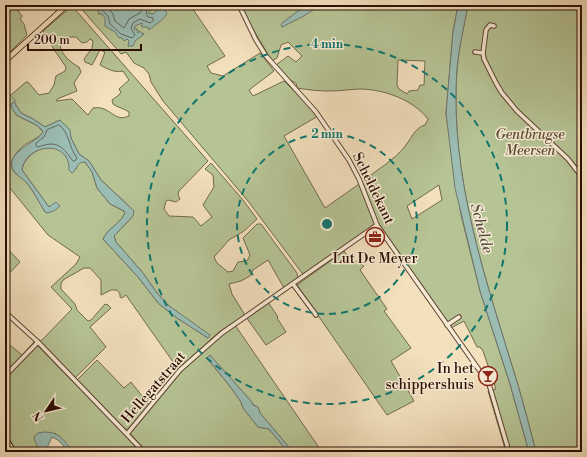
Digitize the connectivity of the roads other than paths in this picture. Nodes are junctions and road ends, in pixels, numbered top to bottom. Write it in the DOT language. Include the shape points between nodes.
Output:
graph roads {
  1 [pos="67,5"];
  2 [pos="239,5"];
  3 [pos="494,26"];
  4 [pos="475,52"];
  5 [pos="483,53"];
  6 [pos="5,61"];
  7 [pos="582,177"];
  8 [pos="377,225"];
  9 [pos="293,284"];
  10 [pos="5,312"];
  11 [pos="316,315"];
  12 [pos="459,317"];
  13 [pos="447,325"];
  14 [pos="38,342"];
  15 [pos="5,376"];
  16 [pos="127,434"];
  17 [pos="5,439"];
  18 [pos="14,452"];
  19 [pos="144,452"];
  20 [pos="509,452"];
  1 -- 6 [label="main road"];
  2 -- 8 [label="street, Scheldekant" via="266,56 316,112 349,160"];
  3 -- 5 [label="street" via="490,25 486,30"];
  4 -- 5 [label="street"];
  5 -- 7 [label="street" via="496,83 508,101 568,159"];
  8 -- 9 [label="street, Hellegatstraat"];
  8 -- 13 [label="street, Scheldekant"];
  9 -- 11 [label="street"];
  9 -- 16 [label="street, Hellegatstraat" via="222,333 186,364"];
  10 -- 14 [label="street, Hellegatstraat"];
  12 -- 13 [label="street"];
  13 -- 20 [label="street, Scheldekant" via="489,384"];
  14 -- 15 [label="street"];
  14 -- 16 [label="street, Hellegatstraat"];
  16 -- 19 [label="street"];
  17 -- 18 [label="main road"];
}
